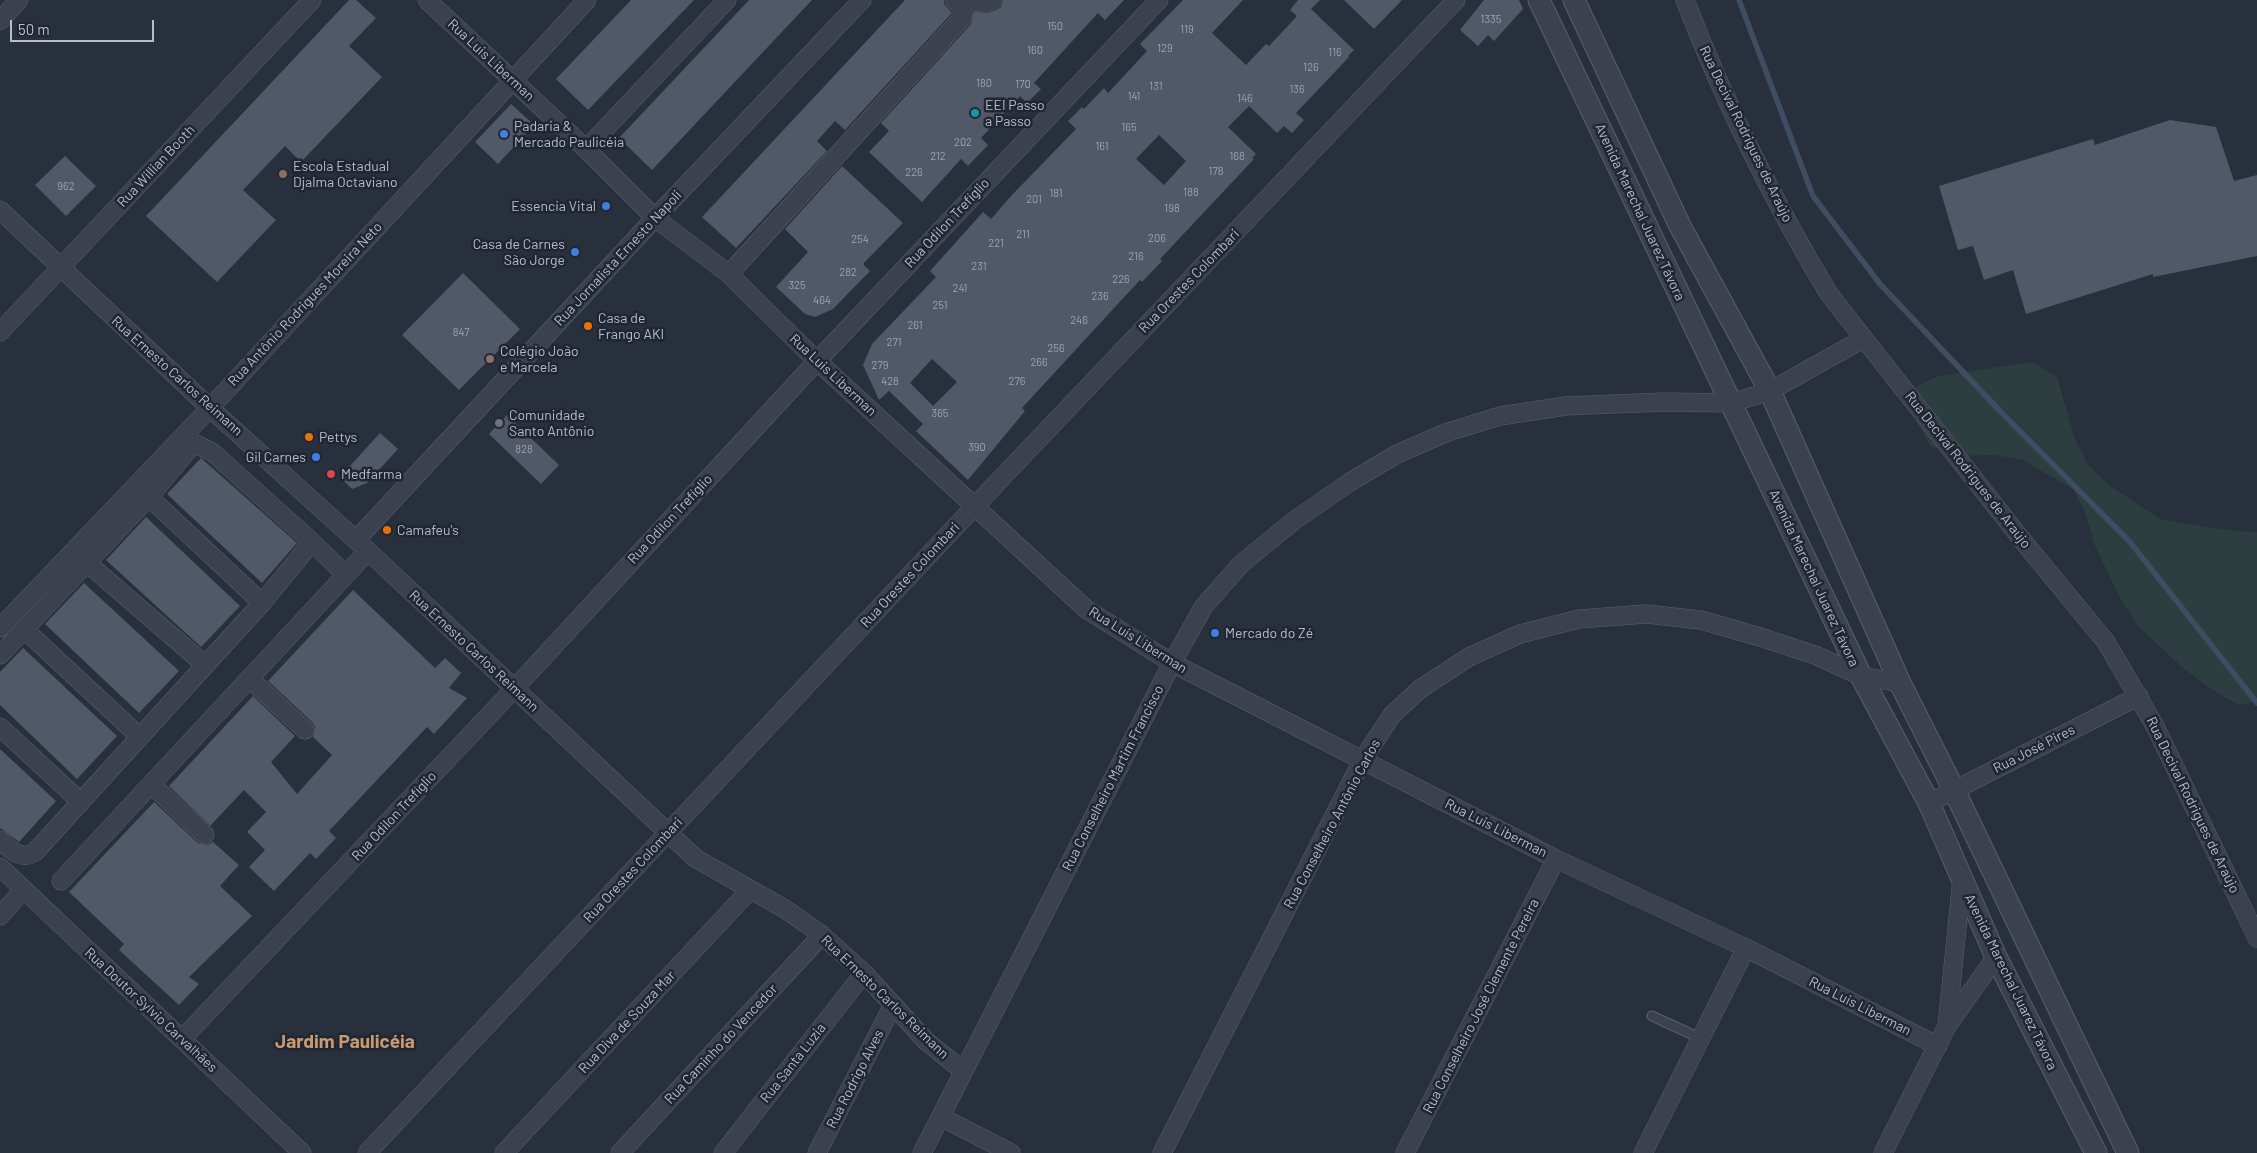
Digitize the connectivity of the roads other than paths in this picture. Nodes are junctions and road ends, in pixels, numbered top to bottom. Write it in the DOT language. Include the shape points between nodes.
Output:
graph roads {
  1 [pos="19,0"];
  2 [pos="312,0"];
  3 [pos="427,0"];
  4 [pos="587,0"];
  5 [pos="727,0"];
  6 [pos="862,0"];
  7 [pos="954,0"];
  8 [pos="972,0"];
  9 [pos="993,0"];
  10 [pos="1159,0"];
  11 [pos="1456,0"];
  12 [pos="1539,0"];
  13 [pos="1574,0"];
  14 [pos="1685,0"];
  15 [pos="0,21"];
  16 [pos="511,80"];
  17 [pos="586,149"];
  18 [pos="0,210"];
  19 [pos="655,218"];
  20 [pos="60,268"];
  21 [pos="729,274"];
  22 [pos="0,332"];
  23 [pos="1863,339"];
  24 [pos="816,361"];
  25 [pos="1770,391"];
  26 [pos="1731,403"];
  27 [pos="210,408"];
  28 [pos="149,497"];
  29 [pos="975,506"];
  30 [pos="312,542"];
  31 [pos="362,545"];
  32 [pos="80,556"];
  33 [pos="346,575"];
  34 [pos="262,603"];
  35 [pos="0,628"];
  36 [pos="24,629"];
  37 [pos="0,655"];
  38 [pos="1172,663"];
  39 [pos="204,664"];
  40 [pos="1861,676"];
  41 [pos="250,679"];
  42 [pos="1900,683"];
  43 [pos="514,689"];
  44 [pos="2139,696"];
  45 [pos="0,727"];
  46 [pos="305,730"];
  47 [pos="140,737"];
  48 [pos="1363,759"];
  49 [pos="151,784"];
  50 [pos="1954,790"];
  51 [pos="81,802"];
  52 [pos="1929,803"];
  53 [pos="668,833"];
  54 [pos="205,834"];
  55 [pos="0,840"];
  56 [pos="1556,859"];
  57 [pos="0,867"];
  58 [pos="1962,879"];
  59 [pos="61,881"];
  60 [pos="23,890"];
  61 [pos="750,890"];
  62 [pos="0,916"];
  63 [pos="822,935"];
  64 [pos="2257,938"];
  65 [pos="1746,948"];
  66 [pos="1996,957"];
  67 [pos="864,973"];
  68 [pos="893,1005"];
  69 [pos="1652,1016"];
  70 [pos="1947,1026"];
  71 [pos="1700,1038"];
  72 [pos="182,1039"];
  73 [pos="1938,1046"];
  74 [pos="962,1070"];
  75 [pos="940,1117"];
  76 [pos="302,1153"];
  77 [pos="367,1153"];
  78 [pos="504,1153"];
  79 [pos="620,1153"];
  80 [pos="723,1153"];
  81 [pos="817,1153"];
  82 [pos="922,1153"];
  83 [pos="1011,1153"];
  84 [pos="1162,1153"];
  85 [pos="1405,1153"];
  86 [pos="1643,1153"];
  87 [pos="1883,1153"];
  88 [pos="2096,1153"];
  89 [pos="2128,1153"];
  1 -- 15 [label="street"];
  2 -- 20 [label="street, Rua Willian Booth"];
  3 -- 16 [label="street, Rua Luis Liberman"];
  4 -- 16 [label="street, Rua Antônio Rodrigues Moreira Neto"];
  5 -- 17 [label="street"];
  6 -- 19 [label="street, Rua Jornalista Ernesto Napoli"];
  7 -- 21 [label="street" via="962,7 963,17"];
  8 -- 9 [label="street" via="984,3"];
  10 -- 24 [label="street, Rua Odilon Trefíglio"];
  11 -- 29 [label="street, Rua Orestes Colombari"];
  12 -- 26 [label="street, Avenida Marechal Juarez Távora"];
  13 -- 25 [label="street" via="1680,226"];
  14 -- 23 [label="street, Rua Decival Rodrigues de Araújo" via="1705,52 1805,253 1829,294"];
  16 -- 17 [label="street, Rua Luis Liberman"];
  16 -- 27 [label="street, Rua Antônio Rodrigues Moreira Neto"];
  17 -- 19 [label="street, Rua Luis Liberman"];
  18 -- 20 [label="street, Rua Ernesto Carlos Reimann"];
  19 -- 21 [label="street, Rua Luis Liberman"];
  19 -- 31 [label="street, Rua Jornalista Ernesto Napoli"];
  20 -- 22 [label="street, Rua Willian Booth"];
  20 -- 27 [label="street, Rua Ernesto Carlos Reimann"];
  21 -- 24 [label="street, Rua Luis Liberman"];
  23 -- 25 [label="street, Rua Conselheiro Martim Francisco"];
  23 -- 44 [label="street, Rua Decival Rodrigues de Araújo" via="2106,642"];
  24 -- 29 [label="street, Rua Luis Liberman"];
  24 -- 43 [label="street, Rua Odilon Trefíglio"];
  25 -- 26 [label="street, Rua Conselheiro Martim Francisco"];
  25 -- 42 [label="street"];
  26 -- 38 [label="street, Rua Conselheiro Martim Francisco" via="1566,406 1500,416 1448,432 1397,454 1303,514 1241,564 1204,606"];
  26 -- 40 [label="street, Avenida Marechal Juarez Távora"];
  27 -- 31 [label="street, Rua Ernesto Carlos Reimann"];
  27 -- 32 [label="street, Rua Antônio Rodrigues Moreira Neto"];
  28 -- 30 [label="street" via="189,449 200,444"];
  28 -- 32 [label="street"];
  28 -- 34 [label="street"];
  29 -- 38 [label="street, Rua Luis Liberman" via="1086,609"];
  29 -- 53 [label="street, Rua Orestes Colombari"];
  30 -- 33 [label="street"];
  30 -- 34 [label="street"];
  31 -- 33 [label="street, Rua Jornalista Ernesto Napoli"];
  31 -- 43 [label="street, Rua Ernesto Carlos Reimann"];
  32 -- 35 [label="street, Rua Antônio Rodrigues Moreira Neto"];
  32 -- 36 [label="street"];
  32 -- 39 [label="street"];
  33 -- 41 [label="street, Rua Jornalista Ernesto Napoli"];
  34 -- 39 [label="street"];
  36 -- 37 [label="street"];
  36 -- 47 [label="street"];
  38 -- 48 [label="street, Rua Luis Liberman"];
  38 -- 74 [label="street, Rua Conselheiro Martim Francisco"];
  39 -- 47 [label="street"];
  40 -- 42 [label="street, Rua Conselheiro Antônio Carlos"];
  40 -- 48 [label="street, Rua Conselheiro Antônio Carlos" via="1815,655 1701,620 1646,614 1579,619 1520,634 1469,657 1420,689 1392,715"];
  40 -- 52 [label="street, Avenida Marechal Juarez Távora"];
  41 -- 46 [label="street"];
  41 -- 49 [label="street, Rua Jornalista Ernesto Napoli"];
  42 -- 50 [label="street"];
  43 -- 53 [label="street, Rua Ernesto Carlos Reimann"];
  43 -- 72 [label="street, Rua Odilon Trefíglio"];
  44 -- 50 [label="street, Rua José Pires"];
  44 -- 64 [label="street, Rua Decival Rodrigues de Araújo"];
  45 -- 51 [label="street"];
  47 -- 51 [label="street"];
  48 -- 56 [label="street, Rua Luis Liberman"];
  48 -- 84 [label="street, Rua Conselheiro Antônio Carlos"];
  49 -- 54 [label="street"];
  49 -- 59 [label="street, Rua Jornalista Ernesto Napoli"];
  50 -- 52 [label="street, Rua José Pires"];
  50 -- 89 [label="street"];
  51 -- 55 [label="street" via="30,856 22,856"];
  52 -- 58 [label="street, Avenida Marechal Juarez Távora"];
  53 -- 61 [label="street, Rua Ernesto Carlos Reimann" via="695,858"];
  53 -- 77 [label="street, Rua Orestes Colombari"];
  56 -- 65 [label="street, Rua Luis Liberman"];
  56 -- 85 [label="street, Rua Conselheiro José Clemente Pereira"];
  57 -- 60 [label="street, Rua Doutor Sylvio Carvalhães"];
  58 -- 66 [label="street, Avenida Marechal Juarez Távora"];
  58 -- 70 [label="street"];
  60 -- 62 [label="street"];
  60 -- 72 [label="street, Rua Doutor Sylvio Carvalhães"];
  61 -- 63 [label="street, Rua Ernesto Carlos Reimann"];
  61 -- 78 [label="street, Rua Diva de Souza Mar"];
  63 -- 67 [label="street, Rua Ernesto Carlos Reimann"];
  63 -- 79 [label="street, Rua Caminho do Vencedor"];
  65 -- 71 [label="street"];
  65 -- 73 [label="street, Rua Luis Liberman"];
  66 -- 70 [label="street"];
  66 -- 88 [label="street, Avenida Marechal Juarez Távora"];
  67 -- 68 [label="street, Rua Ernesto Carlos Reimann"];
  67 -- 80 [label="street, Rua Santa Luzia"];
  68 -- 74 [label="street, Rua Ernesto Carlos Reimann" via="926,1041"];
  68 -- 81 [label="street, Rua Rodrigo Alves"];
  69 -- 71 [label="lane"];
  70 -- 73 [label="street"];
  71 -- 86 [label="street"];
  72 -- 76 [label="street, Rua Doutor Sylvio Carvalhães"];
  73 -- 87 [label="street"];
  74 -- 75 [label="street, Rua Conselheiro Martim Francisco"];
  75 -- 82 [label="street, Rua Conselheiro Martim Francisco"];
  75 -- 83 [label="street"];
}
